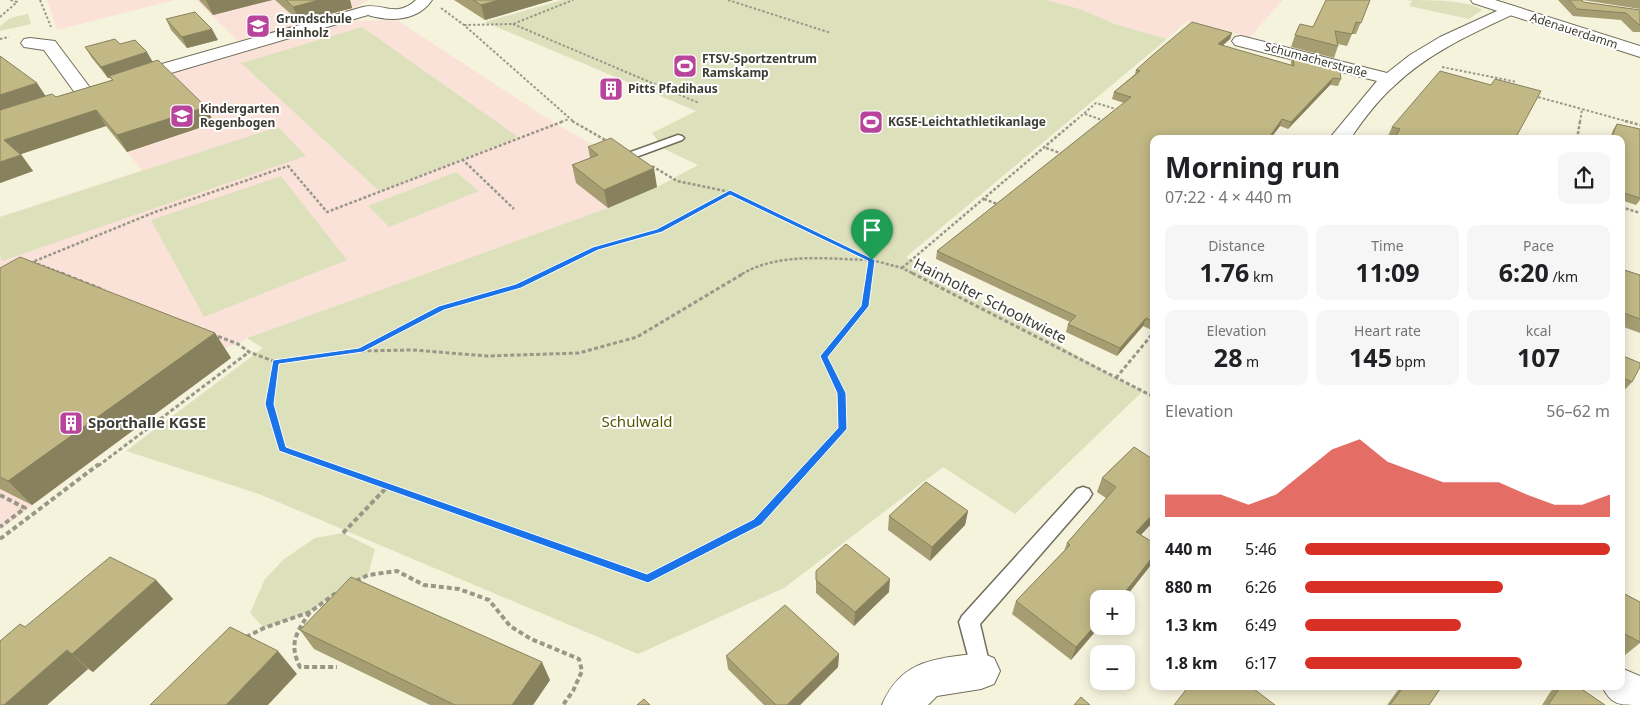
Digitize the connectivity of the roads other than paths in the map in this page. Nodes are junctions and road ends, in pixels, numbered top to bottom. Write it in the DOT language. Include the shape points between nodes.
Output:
graph roads {
  1 [pos="424,0"];
  2 [pos="1479,0"];
  3 [pos="372,5"];
  4 [pos="1510,10"];
  5 [pos="1241,41"];
  6 [pos="30,43"];
  7 [pos="1640,52"];
  8 [pos="1390,79"];
  9 [pos="85,94"];
  10 [pos="67,100"];
  11 [pos="1342,135"];
  12 [pos="678,138"];
  13 [pos="632,155"];
  14 [pos="1083,494"];
  15 [pos="981,671"];
  16 [pos="1625,688"];
  17 [pos="1640,697"];
  18 [pos="902,705"];
  1 -- 3 [label="street" via="421,5 405,12 383,14"];
  2 -- 4 [label="street, Adenauerdamm"];
  3 -- 9 [label="street"];
  4 -- 7 [label="street, Adenauerdamm"];
  4 -- 8 [label="street, Schumacherstraße" via="1459,34"];
  5 -- 8 [label="street, Schumacherstraße"];
  6 -- 9 [label="street" via="49,45"];
  8 -- 11 [label="street, Schumacherstraße"];
  9 -- 10 [label="street"];
  12 -- 13 [label="lane"];
  14 -- 15 [label="lane" via="969,622"];
  15 -- 18 [label="street" via="927,679"];
  16 -- 17 [label="street"];
}
